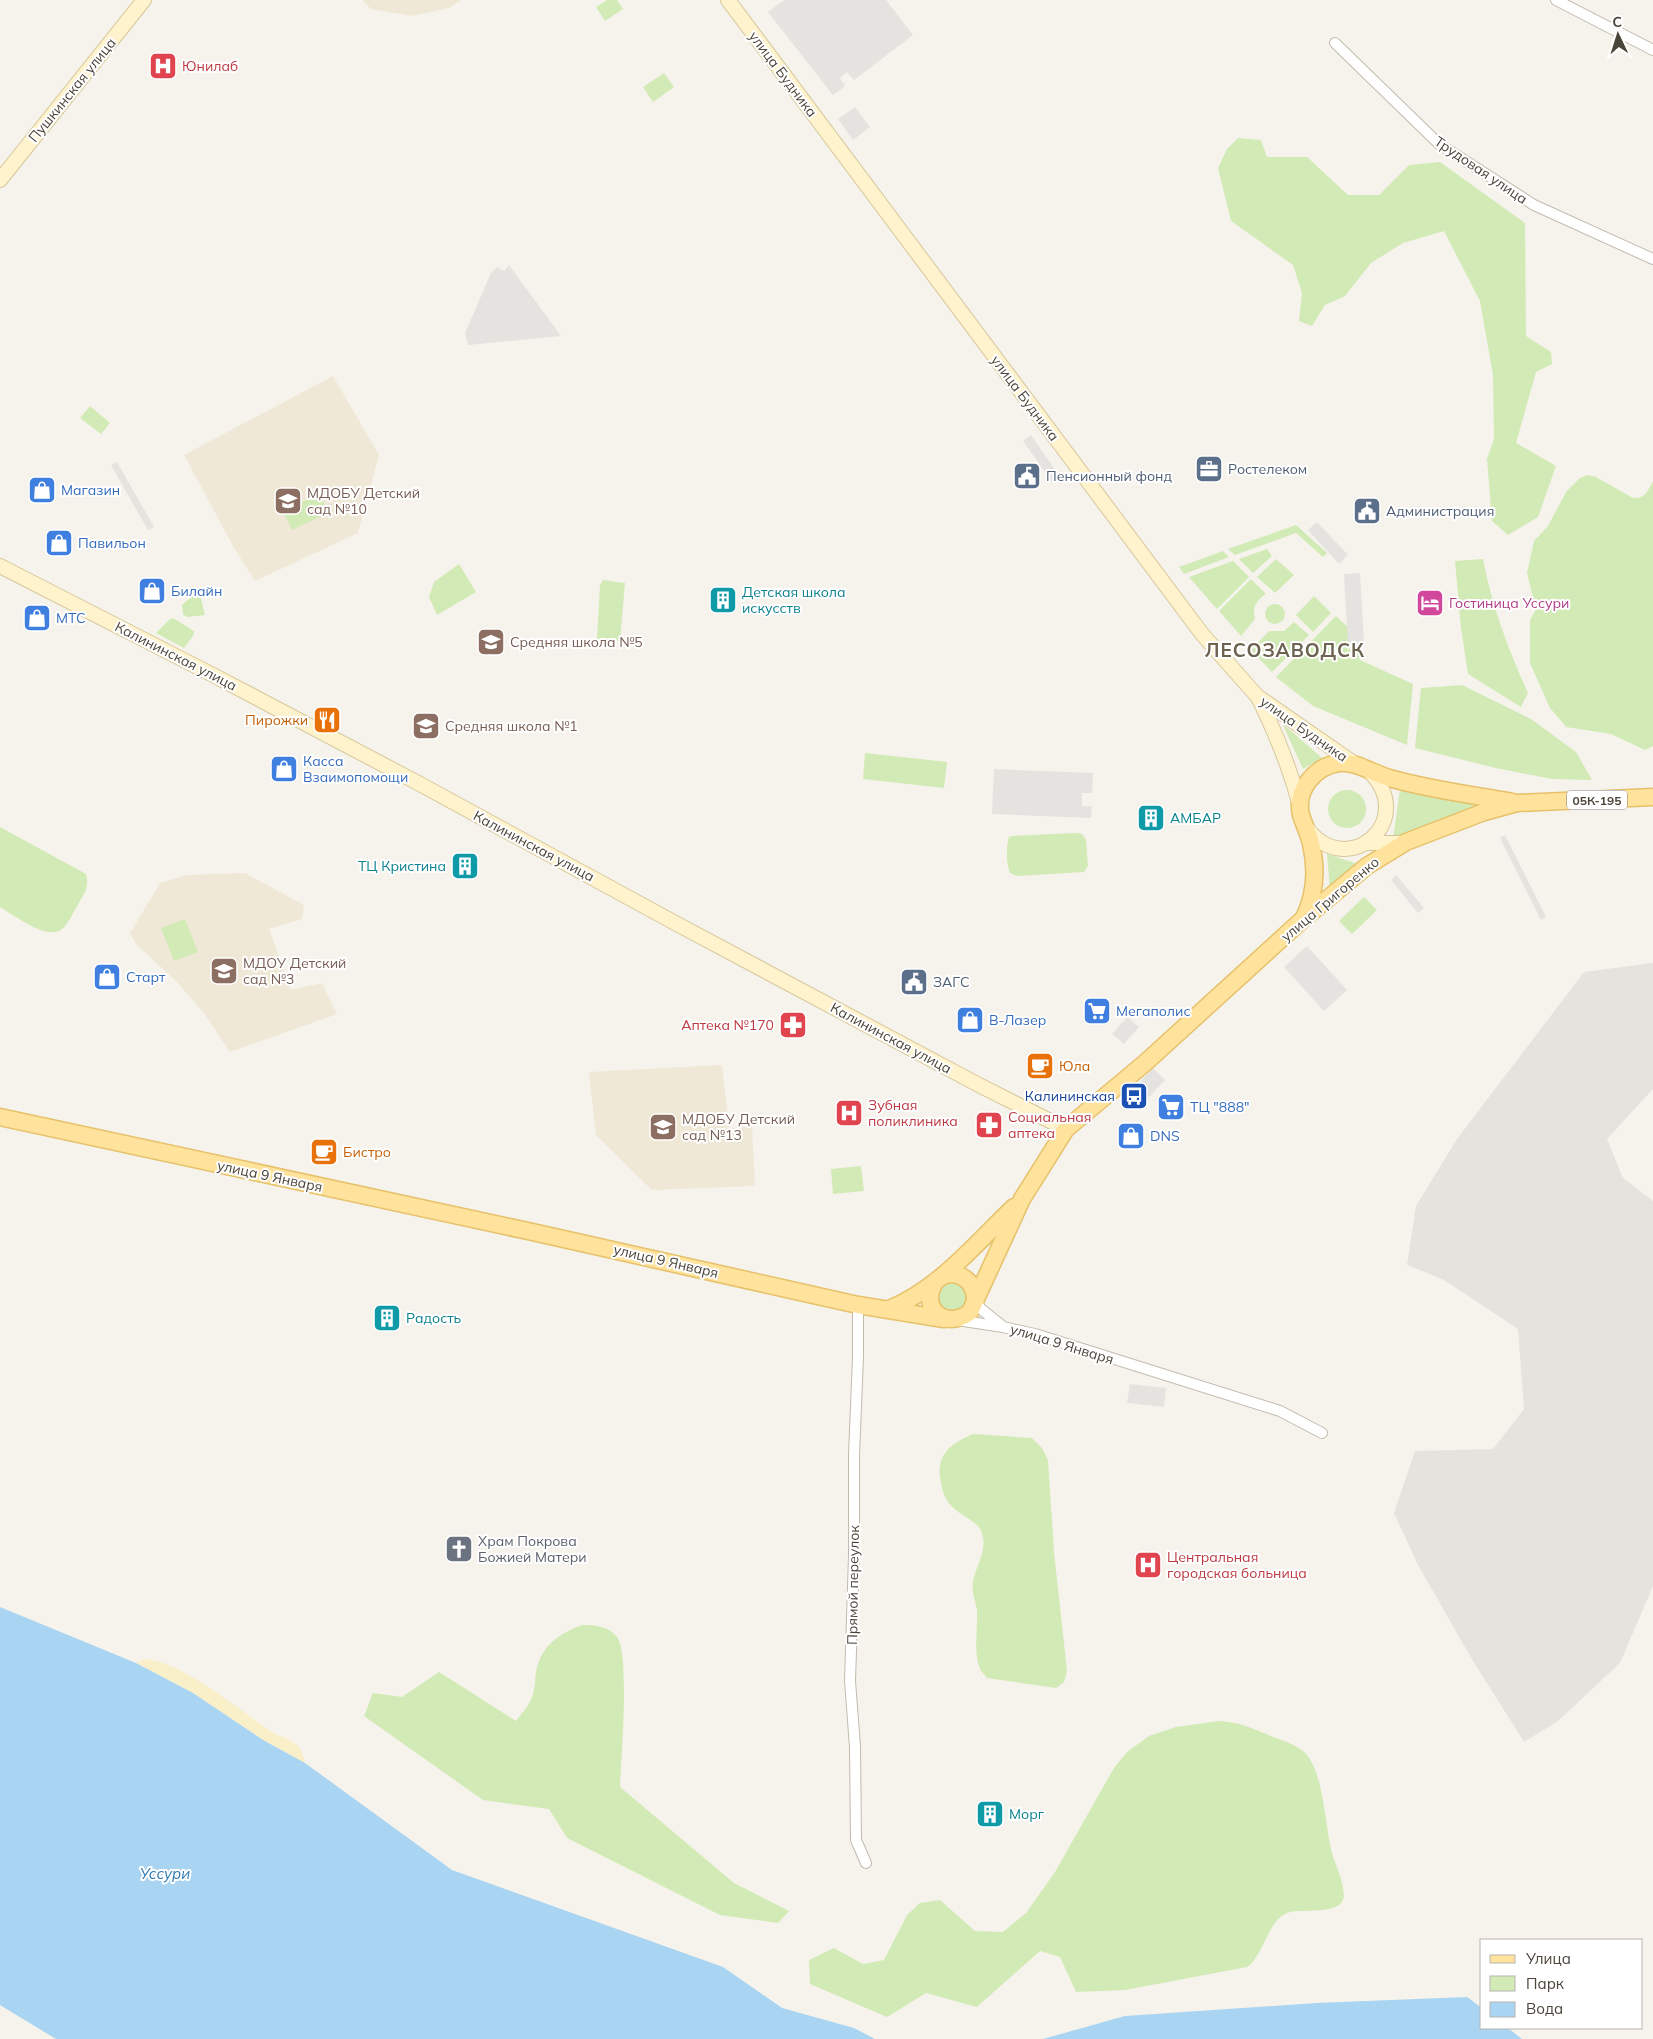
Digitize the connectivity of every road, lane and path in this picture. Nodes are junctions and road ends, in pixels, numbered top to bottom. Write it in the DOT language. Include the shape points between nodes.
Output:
graph roads {
  1 [pos="144,0"];
  2 [pos="728,0"];
  3 [pos="1556,0"];
  4 [pos="1335,43"];
  5 [pos="1653,50"];
  6 [pos="0,180"];
  7 [pos="1653,259"];
  8 [pos="0,566"];
  9 [pos="1257,696"];
  10 [pos="1361,767"];
  11 [pos="1653,798"];
  12 [pos="1517,803"];
  13 [pos="1303,818"];
  14 [pos="1406,842"];
  15 [pos="1366,843"];
  16 [pos="1361,870"];
  17 [pos="1302,920"];
  18 [pos="0,1117"];
  19 [pos="1066,1130"];
  20 [pos="1022,1199"];
  21 [pos="939,1279"];
  22 [pos="975,1299"];
  23 [pos="858,1305"];
  24 [pos="889,1309"];
  25 [pos="948,1319"];
  26 [pos="1004,1327"];
  27 [pos="1322,1433"];
  28 [pos="866,1863"];
  1 -- 6 [label="main road, Пушкинская улица"];
  2 -- 9 [label="main road, улица Будника" via="1202,634"];
  3 -- 5 [label="street"];
  4 -- 7 [label="street, Трудовая улица" via="1439,144 1534,205"];
  8 -- 19 [label="main road, Калининская улица" via="221,678"];
  9 -- 10 [label="main road, улица Будника"];
  9 -- 13 [label="main road" via="1284,756"];
  10 -- 12 [label="main road, улица Будника" via="1391,779"];
  10 -- 13 [label="main road" via="1333,764 1314,774 1305,785 1301,799"];
  10 -- 15 [label="main road" via="1382,786 1387,807 1377,834"];
  11 -- 12 [label="main road, улица Григоренко / 05К-195"];
  12 -- 14 [label="main road, улица Григоренко"];
  13 -- 15 [label="main road" via="1314,838 1325,845 1339,849"];
  13 -- 17 [label="main road" via="1313,856 1314,878 1310,905"];
  14 -- 15 [label="main road"];
  14 -- 16 [label="main road, улица Григоренко"];
  15 -- 16 [label="main road"];
  16 -- 17 [label="main road, улица Григоренко"];
  17 -- 19 [label="main road, улица Григоренко"];
  18 -- 23 [label="main road, улица 9 Января" via="528,1230"];
  19 -- 20 [label="main road, улица Григоренко"];
  20 -- 21 [label="main road"];
  20 -- 22 [label="main road"];
  21 -- 22 [label="main road" via="955,1274 968,1280"];
  21 -- 24 [label="main road" via="916,1296"];
  21 -- 25 [label="main road" via="931,1288 931,1304 940,1316"];
  22 -- 25 [label="main road" via="970,1312 963,1317"];
  22 -- 26 [label="street" via="981,1309"];
  23 -- 24 [label="main road, улица 9 Января"];
  23 -- 28 [label="street, Прямой переулок" via="850,1681 855,1747 856,1840"];
  24 -- 25 [label="main road, улица 9 Января"];
  25 -- 26 [label="street, улица 9 Января"];
  26 -- 27 [label="street, улица 9 Января" via="1280,1411"];
}
